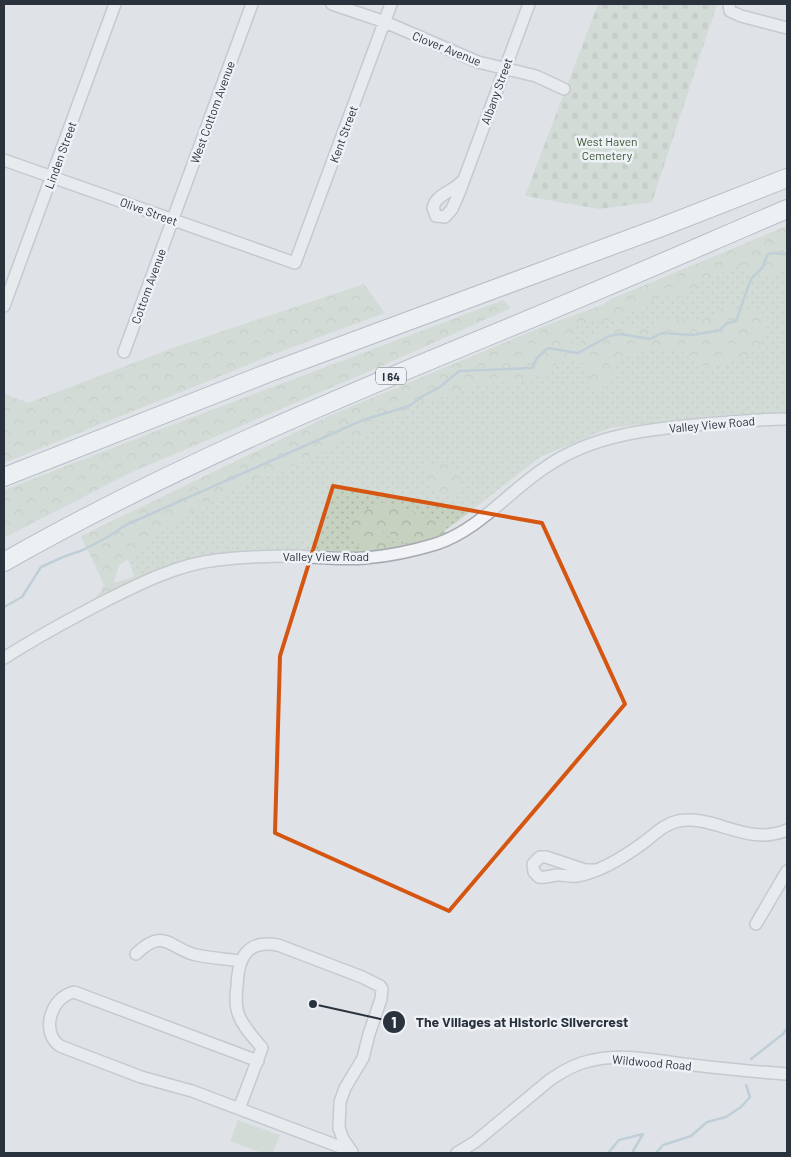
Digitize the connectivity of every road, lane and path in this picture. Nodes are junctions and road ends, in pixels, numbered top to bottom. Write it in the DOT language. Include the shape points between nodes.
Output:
graph roads {
  1 [pos="115,4"];
  2 [pos="252,4"];
  3 [pos="332,4"];
  4 [pos="392,4"];
  5 [pos="529,4"];
  6 [pos="729,4"];
  7 [pos="385,22"];
  8 [pos="787,28"];
  9 [pos="505,68"];
  10 [pos="564,89"];
  11 [pos="4,160"];
  12 [pos="52,178"];
  13 [pos="787,178"];
  14 [pos="464,179"];
  15 [pos="787,210"];
  16 [pos="172,220"];
  17 [pos="295,263"];
  18 [pos="4,306"];
  19 [pos="124,352"];
  20 [pos="787,419"];
  21 [pos="4,477"];
  22 [pos="4,562"];
  23 [pos="4,658"];
  24 [pos="787,830"];
  25 [pos="594,870"];
  26 [pos="787,871"];
  27 [pos="756,924"];
  28 [pos="136,954"];
  29 [pos="240,961"];
  30 [pos="258,1061"];
  31 [pos="787,1074"];
  32 [pos="239,1109"];
  33 [pos="352,1152"];
  34 [pos="457,1153"];
  1 -- 12 [label="street, Linden Street"];
  2 -- 16 [label="street, West Cottom Avenue"];
  3 -- 7 [label="street, Clover Avenue"];
  4 -- 7 [label="street, Kent Street"];
  5 -- 9 [label="street, Albany Street"];
  6 -- 8 [label="street" via="730,11 741,16"];
  7 -- 9 [label="street, Clover Avenue" via="478,62"];
  7 -- 17 [label="street, Kent Street"];
  9 -- 10 [label="street, Clover Avenue" via="536,76"];
  9 -- 14 [label="street, Albany Street"];
  11 -- 12 [label="street, Olive Street"];
  12 -- 16 [label="street, Olive Street"];
  12 -- 18 [label="street, Linden Street"];
  13 -- 21 [label="highway" via="268,373"];
  15 -- 22 [label="highway, I 64" via="232,446 104,507"];
  16 -- 17 [label="street, Olive Street"];
  16 -- 19 [label="street, Cottom Avenue"];
  20 -- 23 [label="street, Valley View Road" via="678,426 607,438 546,466 483,518 435,544 365,558 262,556 206,561 135,586"];
  24 -- 25 [label="street" via="772,835 756,835 695,821 679,821"];
  26 -- 27 [label="street"];
  28 -- 29 [label="street" via="145,945 158,940 170,942 195,955"];
  29 -- 30 [label="street" via="237,1011 262,1048"];
  29 -- 33 [label="street" via="247,951 270,944 380,986 381,999 363,1058 342,1095 338,1115 341,1134"];
  30 -- 32 [label="street"];
  30 -- 32 [label="street" via="81,993 66,993 56,1004 49,1030 60,1046"];
  31 -- 34 [label="street, Wildwood Road" via="636,1058 588,1061 551,1078 475,1142"];
  32 -- 33 [label="street"];
}
